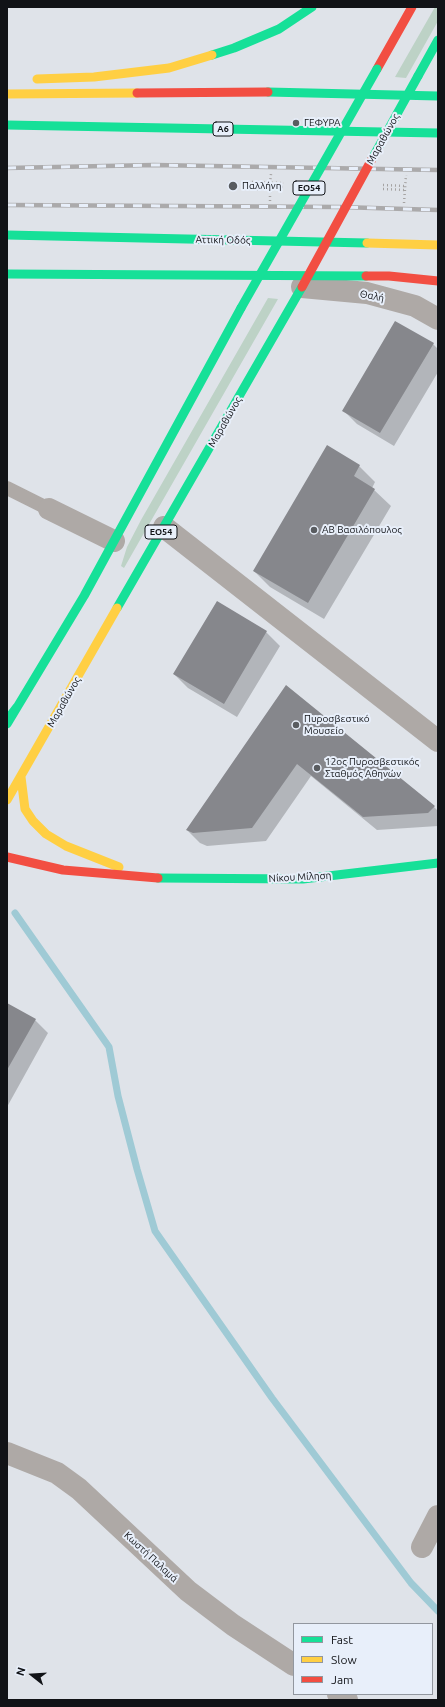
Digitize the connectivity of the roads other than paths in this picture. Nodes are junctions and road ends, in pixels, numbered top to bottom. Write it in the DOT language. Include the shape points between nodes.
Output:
graph roads {
  1 [pos="312,7"];
  2 [pos="412,7"];
  3 [pos="438,40"];
  4 [pos="31,79"];
  5 [pos="7,94"];
  6 [pos="438,96"];
  7 [pos="7,125"];
  8 [pos="438,133"];
  9 [pos="7,235"];
  10 [pos="438,245"];
  11 [pos="7,274"];
  12 [pos="438,281"];
  13 [pos="302,287"];
  14 [pos="438,319"];
  15 [pos="7,488"];
  16 [pos="49,509"];
  17 [pos="164,527"];
  18 [pos="114,541"];
  19 [pos="18,707"];
  20 [pos="7,720"];
  21 [pos="7,725"];
  22 [pos="438,741"];
  23 [pos="21,777"];
  24 [pos="7,800"];
  25 [pos="7,857"];
  26 [pos="438,863"];
  27 [pos="162,878"];
  28 [pos="7,1453"];
  29 [pos="438,1516"];
  30 [pos="422,1547"];
  31 [pos="293,1664"];
  1 -- 4 [label="main road" via="279,29 234,48 168,68 94,77"];
  2 -- 18 [label="main road, ΕΟ54, bridge" via="241,308"];
  3 -- 13 [label="main road, Μαραθώνος / ΕΟ54, bridge"];
  5 -- 6 [label="main road" via="268,92"];
  7 -- 8 [label="main road, Α6"];
  9 -- 10 [label="main road, Αττική Οδός"];
  11 -- 12 [label="main road" via="389,276"];
  13 -- 14 [label="street, Θαλή" via="367,293 415,306"];
  13 -- 17 [label="main road, Μαραθώνος / ΕΟ54"];
  15 -- 16 [label="lane"];
  16 -- 18 [label="street"];
  17 -- 22 [label="street"];
  17 -- 23 [label="main road, Μαραθώνος / ΕΟ54"];
  18 -- 19 [label="main road, ΕΟ54"];
  19 -- 20 [label="main road"];
  19 -- 21 [label="main road, ΕΟ54"];
  23 -- 24 [label="main road, Μαραθώνος / ΕΟ54"];
  23 -- 27 [label="main road, Νίκου Μίληση" via="26,809 33,821 46,834 87,856"];
  25 -- 27 [label="main road, Νίκου Μίληση" via="63,870"];
  26 -- 27 [label="main road, Νίκου Μίληση" via="303,879"];
  28 -- 31 [label="street, Κωστή Παλαμά" via="57,1474 79,1489 168,1574 198,1599"];
  29 -- 30 [label="street"];
}
